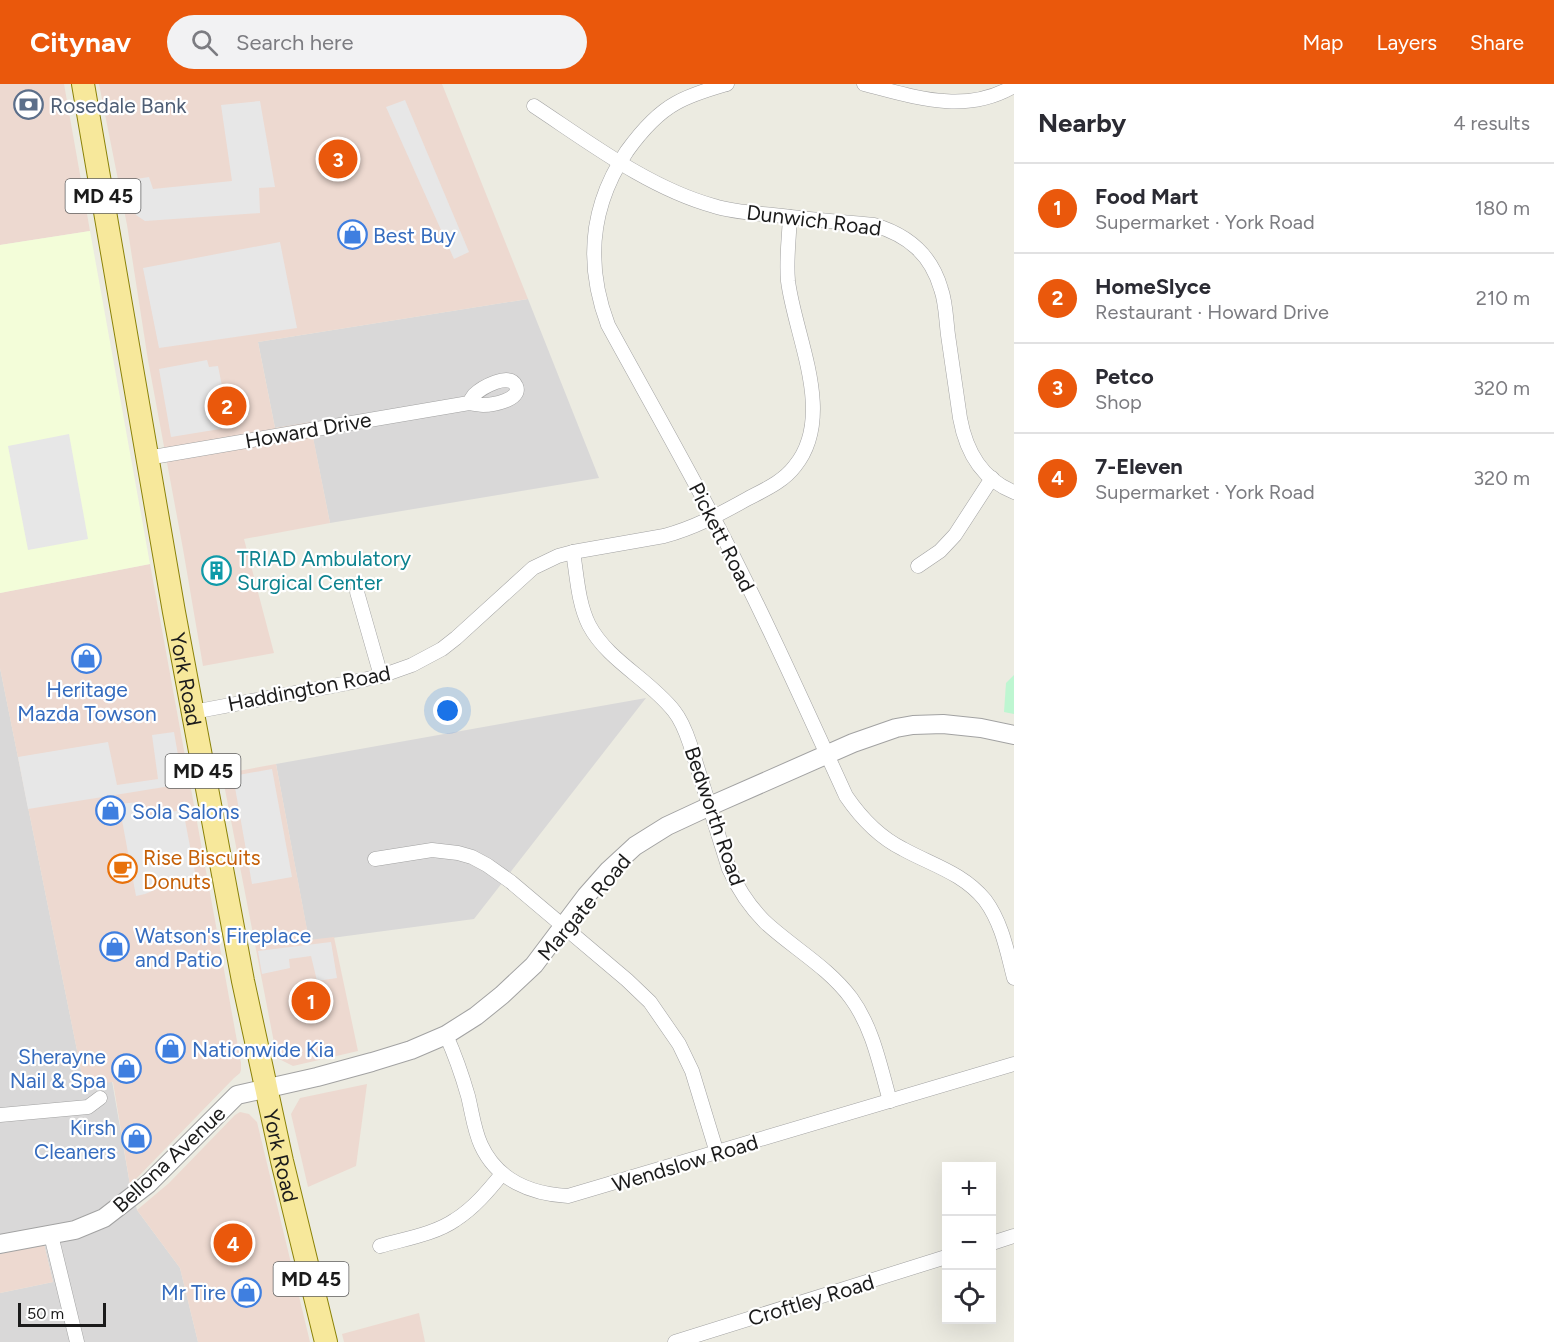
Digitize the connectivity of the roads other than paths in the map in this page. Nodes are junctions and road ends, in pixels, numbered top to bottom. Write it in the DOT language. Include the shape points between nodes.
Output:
graph roads {
  1 [pos="83,84"];
  2 [pos="727,84"];
  3 [pos="864,84"];
  4 [pos="1014,86"];
  5 [pos="534,106"];
  6 [pos="620,162"];
  7 [pos="790,217"];
  8 [pos="469,403"];
  9 [pos="147,458"];
  10 [pos="992,478"];
  11 [pos="1014,492"];
  12 [pos="713,518"];
  13 [pos="573,552"];
  14 [pos="918,566"];
  15 [pos="357,592"];
  16 [pos="381,676"];
  17 [pos="193,712"];
  18 [pos="1014,735"];
  19 [pos="827,754"];
  20 [pos="710,806"];
  21 [pos="375,859"];
  22 [pos="564,926"];
  23 [pos="1014,978"];
  24 [pos="446,1035"];
  25 [pos="1014,1064"];
  26 [pos="266,1088"];
  27 [pos="100,1098"];
  28 [pos="890,1101"];
  29 [pos="0,1114"];
  30 [pos="717,1153"];
  31 [pos="502,1174"];
  32 [pos="51,1235"];
  33 [pos="1014,1236"];
  34 [pos="996,1242"];
  35 [pos="0,1244"];
  36 [pos="380,1246"];
  37 [pos="942,1258"];
  38 [pos="77,1342"];
  39 [pos="326,1342"];
  40 [pos="675,1342"];
  1 -- 9 [label="main road, York Road / MD 45"];
  2 -- 6 [label="street, Pickett Road" via="675,104 655,119"];
  3 -- 4 [label="street" via="944,102 988,97"];
  5 -- 6 [label="street, Dunwich Road"];
  6 -- 7 [label="street, Dunwich Road" via="716,207"];
  6 -- 12 [label="street, Pickett Road" via="600,207 595,233 600,305"];
  7 -- 10 [label="street, Dunwich Road" via="874,225 898,234 921,251 942,290 963,434 979,467"];
  7 -- 12 [label="street, Haddington Road" via="788,279 811,383 812,430 795,466 778,482"];
  8 -- 9 [label="street, Howard Drive"];
  9 -- 17 [label="main road, York Road / MD 45"];
  10 -- 11 [label="street, Dunwich Road"];
  10 -- 14 [label="street" via="955,535 940,552"];
  12 -- 13 [label="street, Haddington Road" via="664,536"];
  12 -- 19 [label="street, Pickett Road"];
  13 -- 16 [label="street, Haddington Road" via="533,568 442,649 412,666"];
  13 -- 20 [label="street, Bedworth Road" via="582,608 589,624 610,652 661,696 683,724"];
  15 -- 16 [label="street"];
  16 -- 17 [label="street, Haddington Road"];
  17 -- 26 [label="main road, York Road / MD 45"];
  18 -- 19 [label="street, Margate Road" via="942,724 913,726 881,732"];
  19 -- 20 [label="street, Margate Road"];
  19 -- 23 [label="street, Pickett Road" via="846,796 875,831 952,873 984,899 1001,930"];
  20 -- 22 [label="street, Margate Road" via="635,846 609,870"];
  20 -- 28 [label="street, Bedworth Road" via="729,869 745,898 766,922 842,987 859,1010 871,1035"];
  21 -- 22 [label="street" via="432,850 472,857 499,872"];
  22 -- 24 [label="street, Margate Road" via="534,965 502,995"];
  22 -- 30 [label="street" via="627,980 666,1023 692,1071"];
  24 -- 26 [label="street, Margate Road" via="372,1062"];
  24 -- 31 [label="street, Wendslow Road" via="459,1065 481,1145"];
  25 -- 28 [label="street, Wendslow Road"];
  26 -- 32 [label="street, Bellona Avenue" via="237,1095 148,1184 115,1211 75,1230"];
  26 -- 39 [label="main road, York Road / MD 45"];
  27 -- 29 [label="street" via="88,1107"];
  28 -- 30 [label="street, Wendslow Road"];
  30 -- 31 [label="street, Wendslow Road" via="567,1197 534,1191"];
  31 -- 36 [label="street" via="454,1222"];
  32 -- 35 [label="street, Bellona Avenue"];
  32 -- 38 [label="street"];
  33 -- 34 [label="street"];
  37 -- 40 [label="street, Croftley Road"];
}
